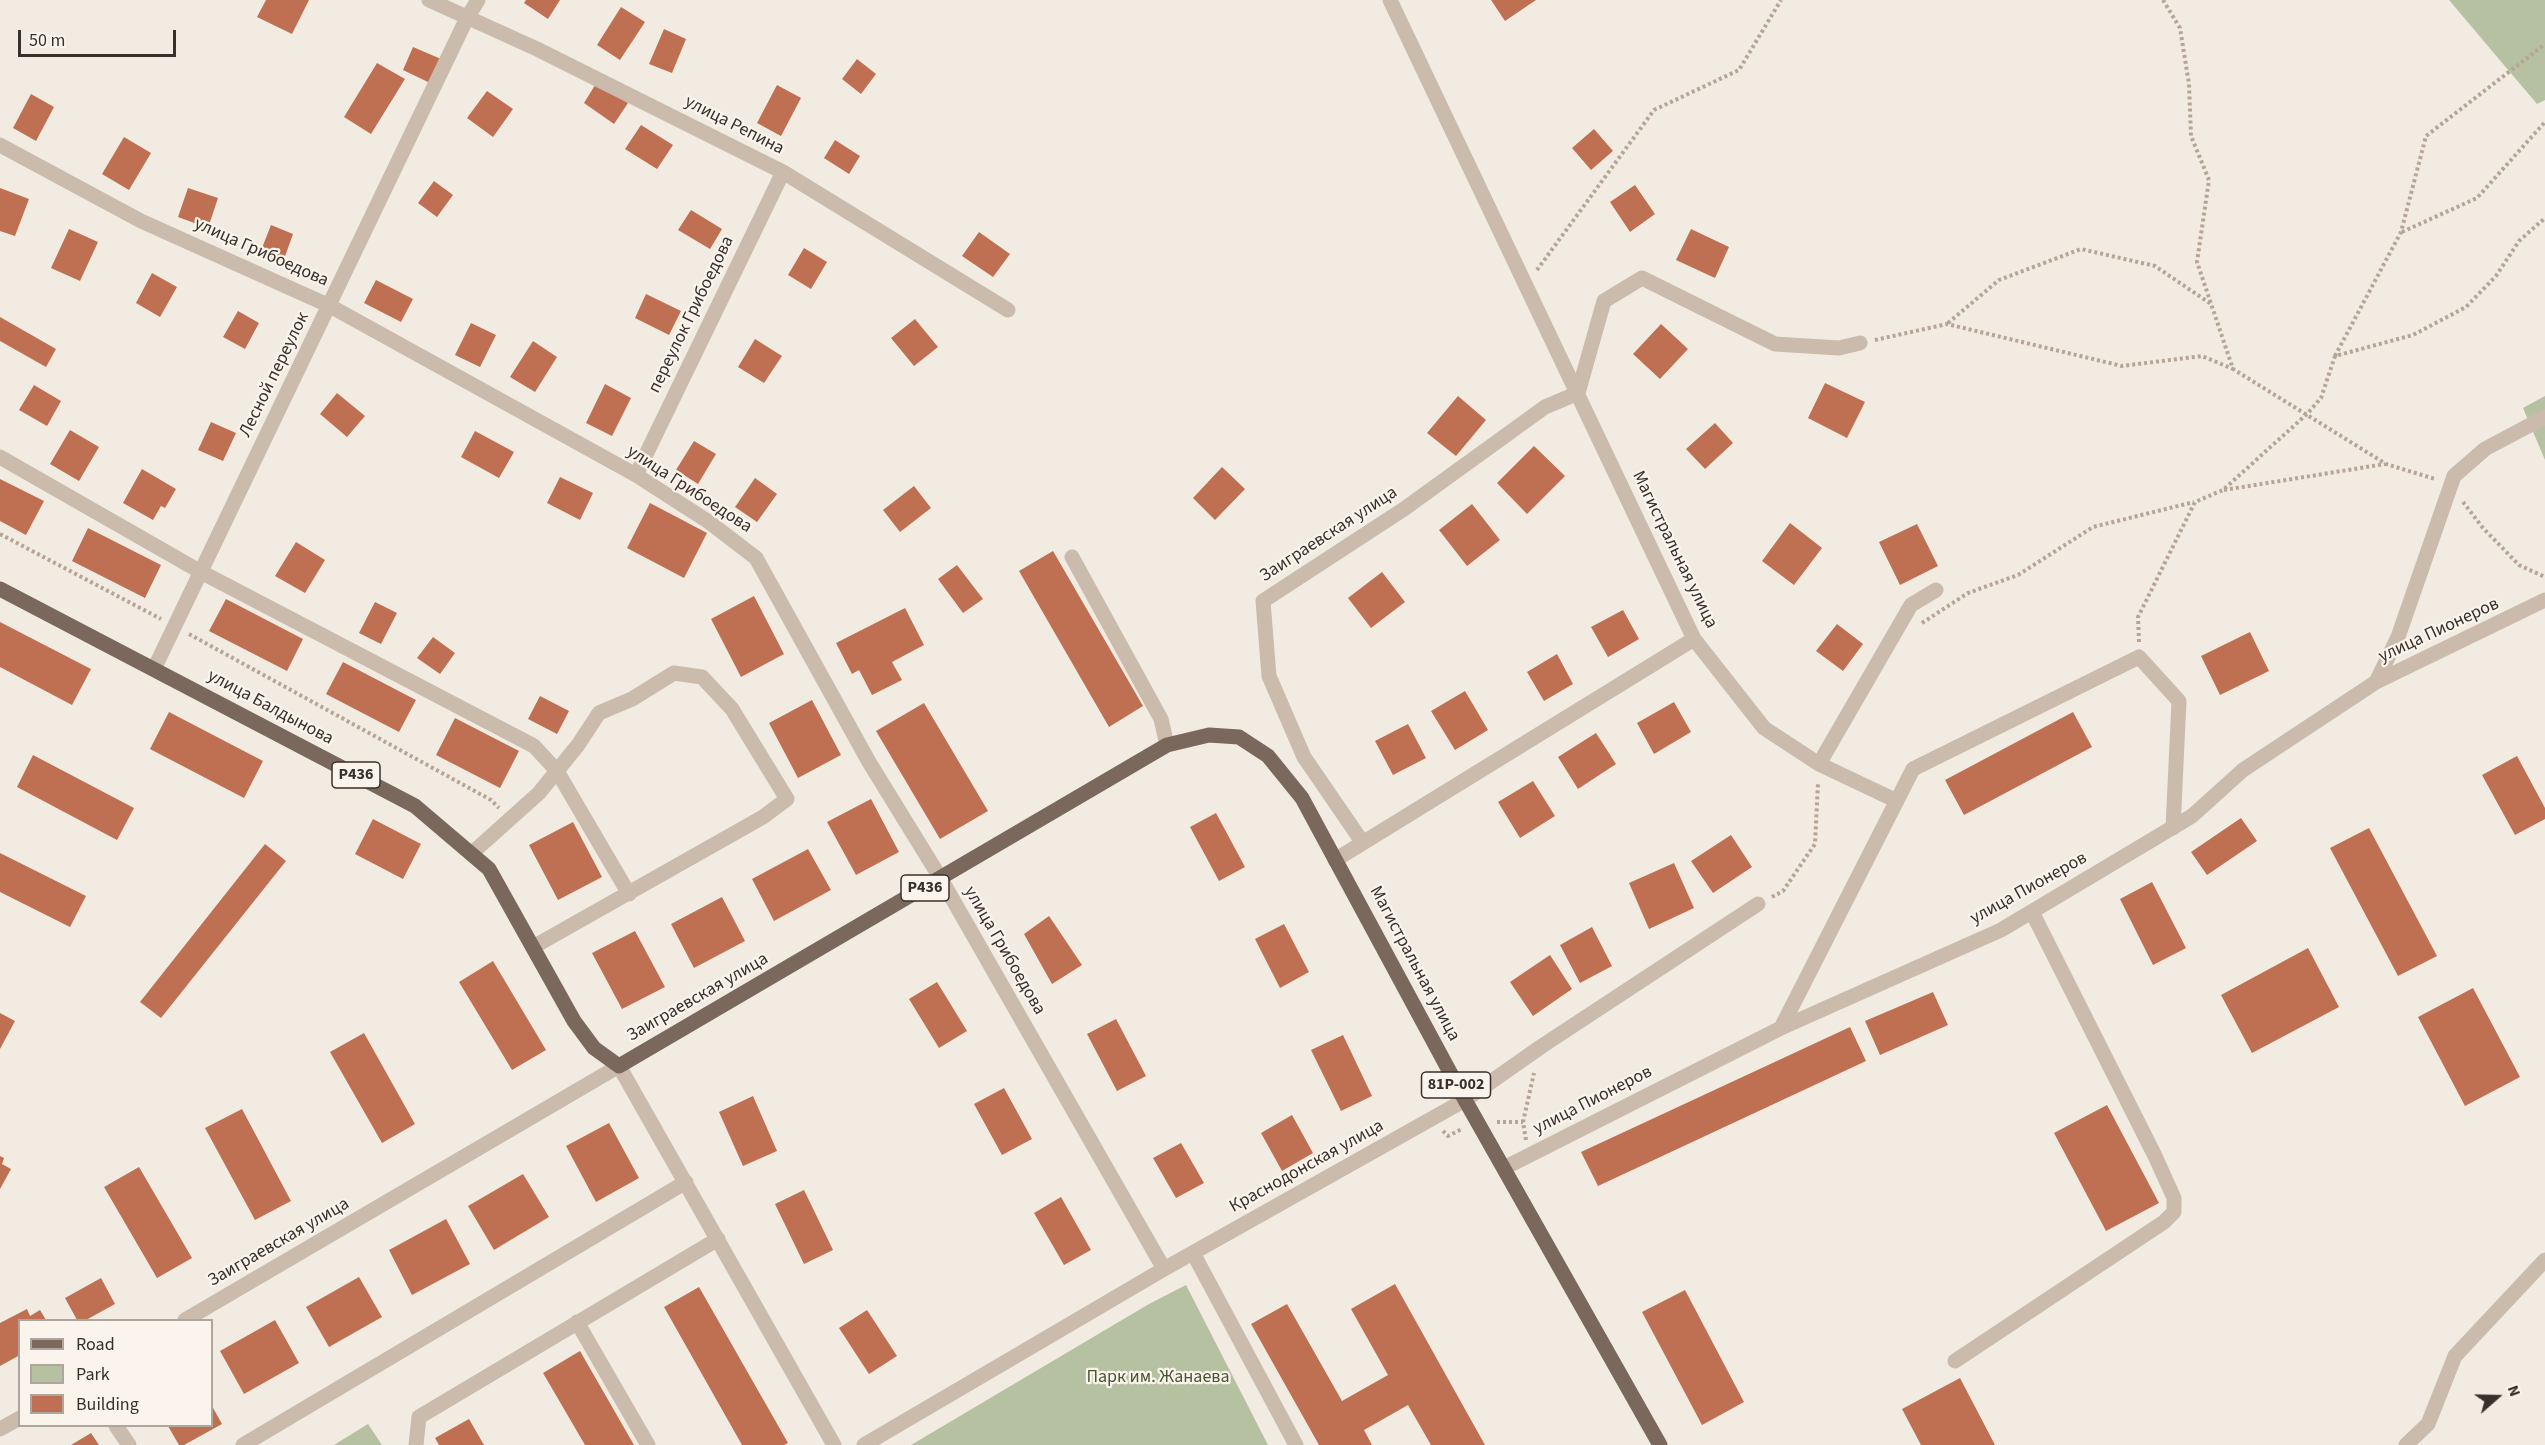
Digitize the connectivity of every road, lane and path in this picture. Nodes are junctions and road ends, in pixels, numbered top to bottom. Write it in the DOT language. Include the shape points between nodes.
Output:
graph roads {
  1 [pos="429,0"];
  2 [pos="478,0"];
  3 [pos="1390,0"];
  4 [pos="1781,0"];
  5 [pos="2163,0"];
  6 [pos="467,18"];
  7 [pos="2545,44"];
  8 [pos="2545,122"];
  9 [pos="0,145"];
  10 [pos="783,172"];
  11 [pos="2545,218"];
  12 [pos="2401,232"];
  13 [pos="1526,285"];
  14 [pos="2211,304"];
  15 [pos="330,306"];
  16 [pos="1008,310"];
  17 [pos="1947,324"];
  18 [pos="1860,343"];
  19 [pos="2335,356"];
  20 [pos="2233,369"];
  21 [pos="1578,393"];
  22 [pos="2307,414"];
  23 [pos="2545,417"];
  24 [pos="0,457"];
  25 [pos="2386,464"];
  26 [pos="636,475"];
  27 [pos="2450,484"];
  28 [pos="2223,490"];
  29 [pos="2195,502"];
  30 [pos="0,534"];
  31 [pos="1072,558"];
  32 [pos="201,572"];
  33 [pos="2545,577"];
  34 [pos="0,589"];
  35 [pos="1936,590"];
  36 [pos="2545,600"];
  37 [pos="1921,624"];
  38 [pos="175,627"];
  39 [pos="1694,639"];
  40 [pos="2139,657"];
  41 [pos="154,669"];
  42 [pos="2376,682"];
  43 [pos="1239,737"];
  44 [pos="1167,745"];
  45 [pos="1819,764"];
  46 [pos="557,771"];
  47 [pos="1897,801"];
  48 [pos="511,818"];
  49 [pos="2173,828"];
  50 [pos="1363,843"];
  51 [pos="471,854"];
  52 [pos="1335,860"];
  53 [pos="941,879"];
  54 [pos="629,894"];
  55 [pos="1758,904"];
  56 [pos="2032,912"];
  57 [pos="533,947"];
  58 [pos="1780,1028"];
  59 [pos="1539,1048"];
  60 [pos="619,1066"];
  61 [pos="1465,1100"];
  62 [pos="1529,1155"];
  63 [pos="1504,1168"];
  64 [pos="686,1182"];
  65 [pos="718,1239"];
  66 [pos="1193,1253"];
  67 [pos="2545,1260"];
  68 [pos="1164,1269"];
  69 [pos="187,1319"];
  70 [pos="577,1322"];
  71 [pos="1955,1361"];
  72 [pos="18,1419"];
  73 [pos="117,1427"];
  74 [pos="0,1429"];
  75 [pos="129,1445"];
  76 [pos="243,1445"];
  77 [pos="416,1445"];
  78 [pos="648,1445"];
  79 [pos="834,1445"];
  80 [pos="864,1445"];
  81 [pos="1296,1445"];
  82 [pos="1660,1445"];
  83 [pos="2406,1445"];
  1 -- 6 [label="street, улица Репина"];
  2 -- 6 [label="street, Лесной переулок"];
  3 -- 13 [label="street, Магистральная улица"];
  4 -- 13 [label="path" via="1739,69 1654,110"];
  5 -- 14 [label="path" via="2180,28 2189,84 2191,136 2209,180 2197,262"];
  6 -- 10 [label="street, улица Репина"];
  6 -- 15 [label="street, Лесной переулок"];
  7 -- 12 [label="path" via="2426,136"];
  8 -- 12 [label="path" via="2477,198"];
  9 -- 15 [label="street, улица Грибоедова" via="141,221"];
  10 -- 16 [label="street, улица Репина"];
  10 -- 26 [label="street, переулок Грибоедова"];
  11 -- 19 [label="path" via="2519,241 2496,276 2466,307 2413,335"];
  12 -- 19 [label="path"];
  13 -- 21 [label="street, Магистральная улица"];
  14 -- 17 [label="path" via="2155,266 2080,249 1999,280"];
  14 -- 20 [label="path"];
  15 -- 26 [label="street, улица Грибоедова"];
  15 -- 32 [label="street, Лесной переулок"];
  17 -- 18 [label="path"];
  17 -- 20 [label="path" via="2122,366 2202,356"];
  18 -- 21 [label="street" via="1839,348 1775,344 1642,278 1604,301"];
  19 -- 22 [label="path" via="2321,398"];
  20 -- 22 [label="path"];
  21 -- 39 [label="street, Магистральная улица"];
  21 -- 50 [label="street, Заиграевская улица" via="1545,407 1404,509 1263,601 1269,676 1304,757"];
  22 -- 25 [label="path"];
  22 -- 28 [label="path"];
  23 -- 27 [label="street" via="2485,449"];
  24 -- 32 [label="street"];
  25 -- 27 [label="path"];
  25 -- 28 [label="path"];
  26 -- 53 [label="street, улица Грибоедова" via="756,558 869,762"];
  27 -- 33 [label="path" via="2483,528 2519,565"];
  27 -- 42 [label="street" via="2398,637"];
  28 -- 29 [label="path"];
  29 -- 37 [label="path" via="2092,527 2018,575 1968,592"];
  29 -- 40 [label="path" via="2139,617"];
  30 -- 38 [label="path"];
  31 -- 44 [label="street" via="1161,719"];
  32 -- 38 [label="street, Лесной переулок"];
  32 -- 46 [label="street" via="534,746"];
  34 -- 41 [label="main road, улица Балдынова / P436"];
  35 -- 45 [label="street" via="1911,605"];
  36 -- 42 [label="street, улица Пионеров"];
  38 -- 41 [label="street, Лесной переулок"];
  38 -- 48 [label="path" via="491,800"];
  39 -- 45 [label="street, Магистральная улица" via="1764,728"];
  39 -- 50 [label="street"];
  40 -- 47 [label="street" via="1913,769"];
  40 -- 49 [label="street" via="2179,701"];
  41 -- 51 [label="main road, улица Балдынова / P436" via="415,806"];
  42 -- 49 [label="street, улица Пионеров" via="2243,770"];
  43 -- 44 [label="main road, Заиграевская улица / P436" via="1209,735"];
  43 -- 52 [label="main road, Магистральная улица / 81Р-002" via="1268,756 1302,798"];
  44 -- 53 [label="main road, Заиграевская улица / P436"];
  45 -- 47 [label="street, Магистральная улица"];
  45 -- 55 [label="path" via="1815,844 1783,891"];
  46 -- 48 [label="street"];
  46 -- 54 [label="street"];
  46 -- 54 [label="street" via="598,713 632,699 674,673 702,677 732,709 774,774 787,799 763,817"];
  47 -- 58 [label="street"];
  48 -- 51 [label="street"];
  49 -- 56 [label="street, улица Пионеров"];
  50 -- 52 [label="street"];
  51 -- 57 [label="main road, улица Балдынова / P436" via="489,869"];
  52 -- 61 [label="main road, Магистральная улица / 81Р-002"];
  53 -- 60 [label="main road, Заиграевская улица / P436"];
  53 -- 68 [label="street, улица Грибоедова"];
  54 -- 57 [label="street"];
  55 -- 59 [label="street, Краснодонская улица"];
  56 -- 58 [label="street, улица Пионеров" via="2001,930"];
  56 -- 71 [label="street" via="2155,1156 2174,1198 2174,1212"];
  57 -- 60 [label="main road, улица Балдынова / P436" via="574,1021 594,1048"];
  58 -- 62 [label="street, улица Пионеров"];
  59 -- 61 [label="street, Краснодонская улица"];
  59 -- 62 [label="path" via="1523,1122"];
  60 -- 64 [label="street"];
  60 -- 69 [label="street, Заиграевская улица"];
  61 -- 63 [label="main road, Магистральная улица / 81Р-002"];
  61 -- 66 [label="street, Краснодонская улица"];
  62 -- 63 [label="street, улица Пионеров"];
  63 -- 82 [label="main road, Магистральная улица / 81Р-002"];
  64 -- 65 [label="street"];
  64 -- 76 [label="street"];
  65 -- 70 [label="street"];
  65 -- 79 [label="street"];
  66 -- 68 [label="street, Краснодонская улица"];
  66 -- 81 [label="street"];
  67 -- 83 [label="street" via="2455,1356 2428,1424"];
  68 -- 80 [label="street, Краснодонская улица"];
  70 -- 77 [label="street" via="419,1417"];
  70 -- 78 [label="street"];
  72 -- 74 [label="street"];
  73 -- 75 [label="street"];
}
